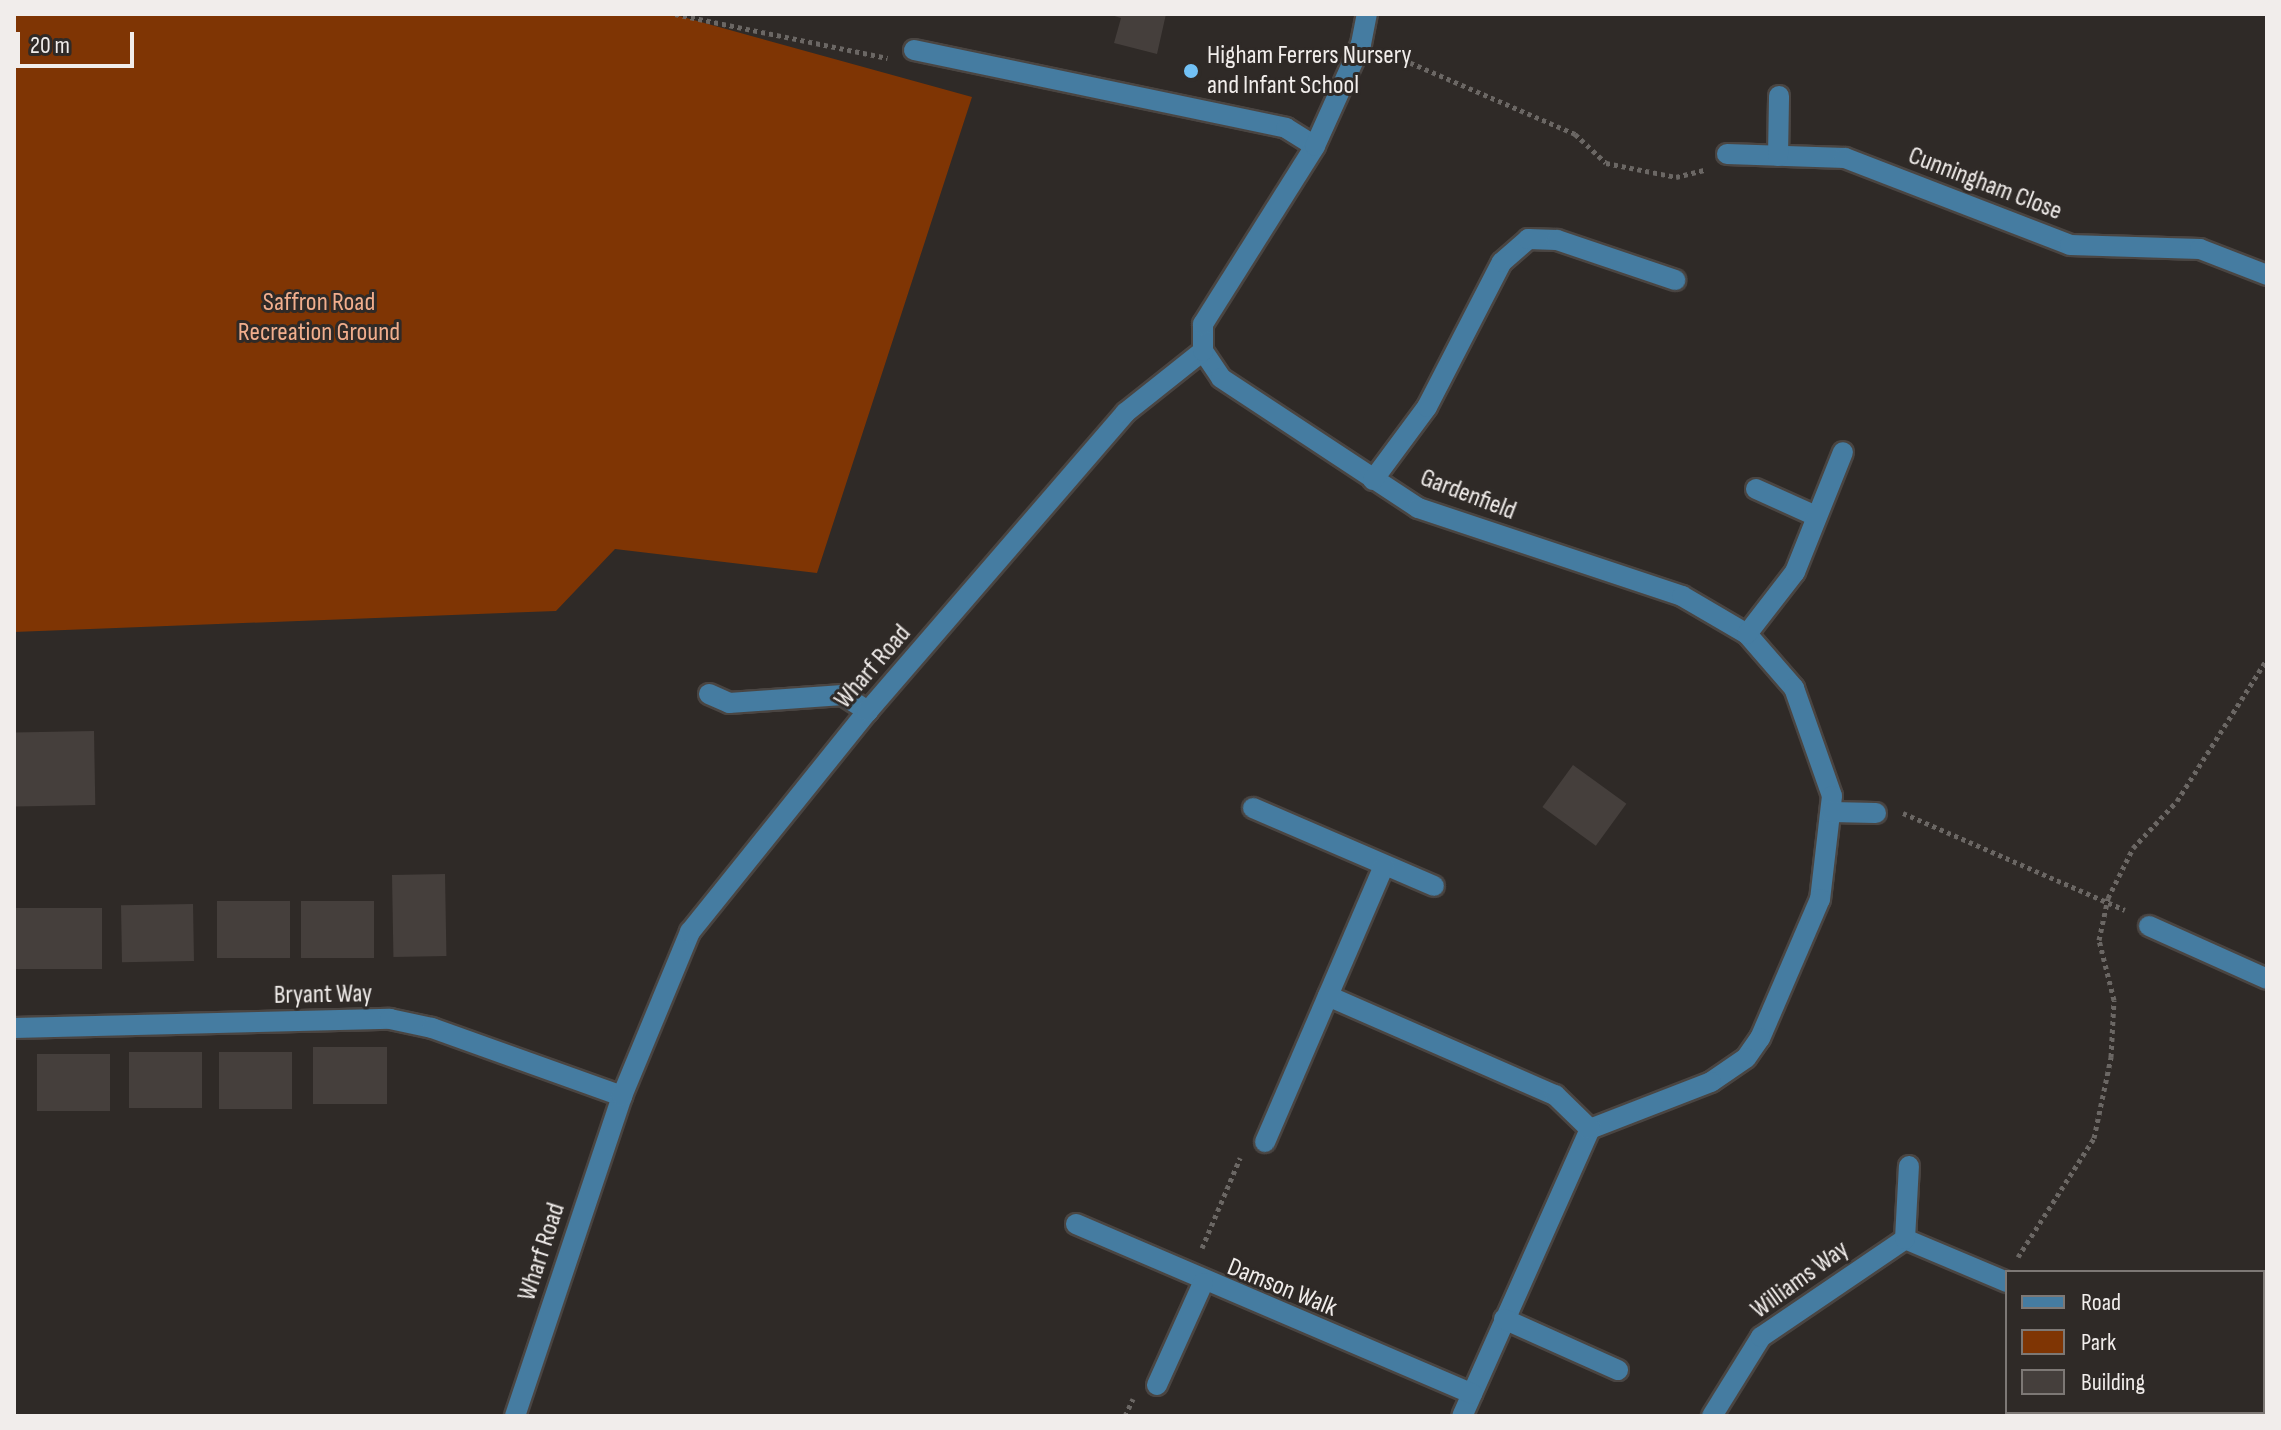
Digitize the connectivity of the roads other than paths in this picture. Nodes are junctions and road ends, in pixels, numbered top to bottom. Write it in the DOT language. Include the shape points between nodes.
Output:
graph roads {
  1 [pos="1367,14"];
  2 [pos="908,56"];
  3 [pos="1779,96"];
  4 [pos="1315,146"];
  5 [pos="1727,154"];
  6 [pos="1778,156"];
  7 [pos="2267,275"];
  8 [pos="1675,280"];
  9 [pos="1203,351"];
  10 [pos="1843,452"];
  11 [pos="1373,480"];
  12 [pos="1756,489"];
  13 [pos="1816,516"];
  14 [pos="1747,634"];
  15 [pos="709,694"];
  16 [pos="868,711"];
  17 [pos="1253,808"];
  18 [pos="1831,812"];
  19 [pos="1876,813"];
  20 [pos="1384,866"];
  21 [pos="1434,886"];
  22 [pos="2149,926"];
  23 [pos="2267,979"];
  24 [pos="1328,996"];
  25 [pos="14,1028"];
  26 [pos="622,1096"];
  27 [pos="1590,1129"];
  28 [pos="1265,1142"];
  29 [pos="1909,1166"];
  30 [pos="1076,1224"];
  31 [pos="1905,1239"];
  32 [pos="2005,1281"];
  33 [pos="1203,1283"];
  34 [pos="1504,1319"];
  35 [pos="1618,1370"];
  36 [pos="1157,1385"];
  37 [pos="1472,1394"];
  38 [pos="515,1416"];
  39 [pos="1462,1416"];
  40 [pos="1712,1416"];
  1 -- 4 [label="street" via="1361,44"];
  2 -- 4 [label="street" via="1286,128"];
  3 -- 6 [label="street"];
  4 -- 9 [label="street" via="1203,324"];
  5 -- 6 [label="street, Cunningham Close"];
  6 -- 7 [label="street, Cunningham Close" via="1845,158 2070,245 2200,249"];
  8 -- 11 [label="street" via="1557,240 1528,239 1502,262 1427,407"];
  9 -- 11 [label="street, Gardenfield" via="1221,378"];
  9 -- 16 [label="street, Wharf Road" via="1125,413"];
  10 -- 13 [label="street"];
  11 -- 14 [label="street, Gardenfield" via="1418,508 1682,596"];
  12 -- 13 [label="street"];
  13 -- 14 [label="street" via="1795,572"];
  14 -- 18 [label="street, Gardenfield" via="1794,688 1819,754"];
  15 -- 16 [label="street" via="729,703 843,695"];
  16 -- 26 [label="street, Wharf Road" via="690,932"];
  17 -- 20 [label="street"];
  18 -- 19 [label="street"];
  18 -- 27 [label="street, Gardenfield" via="1820,899 1787,984 1746,1058 1711,1082"];
  20 -- 21 [label="street"];
  20 -- 24 [label="street"];
  22 -- 23 [label="street"];
  24 -- 27 [label="street" via="1555,1095"];
  24 -- 28 [label="street"];
  25 -- 26 [label="street, Bryant Way" via="390,1019 432,1028"];
  26 -- 38 [label="street, Wharf Road"];
  27 -- 34 [label="street"];
  29 -- 31 [label="street"];
  30 -- 33 [label="street, Damson Walk"];
  31 -- 32 [label="street"];
  31 -- 40 [label="street, Williams Way" via="1761,1337"];
  33 -- 36 [label="street"];
  33 -- 37 [label="street, Damson Walk"];
  34 -- 35 [label="street"];
  34 -- 37 [label="street"];
  37 -- 39 [label="street"];
}
